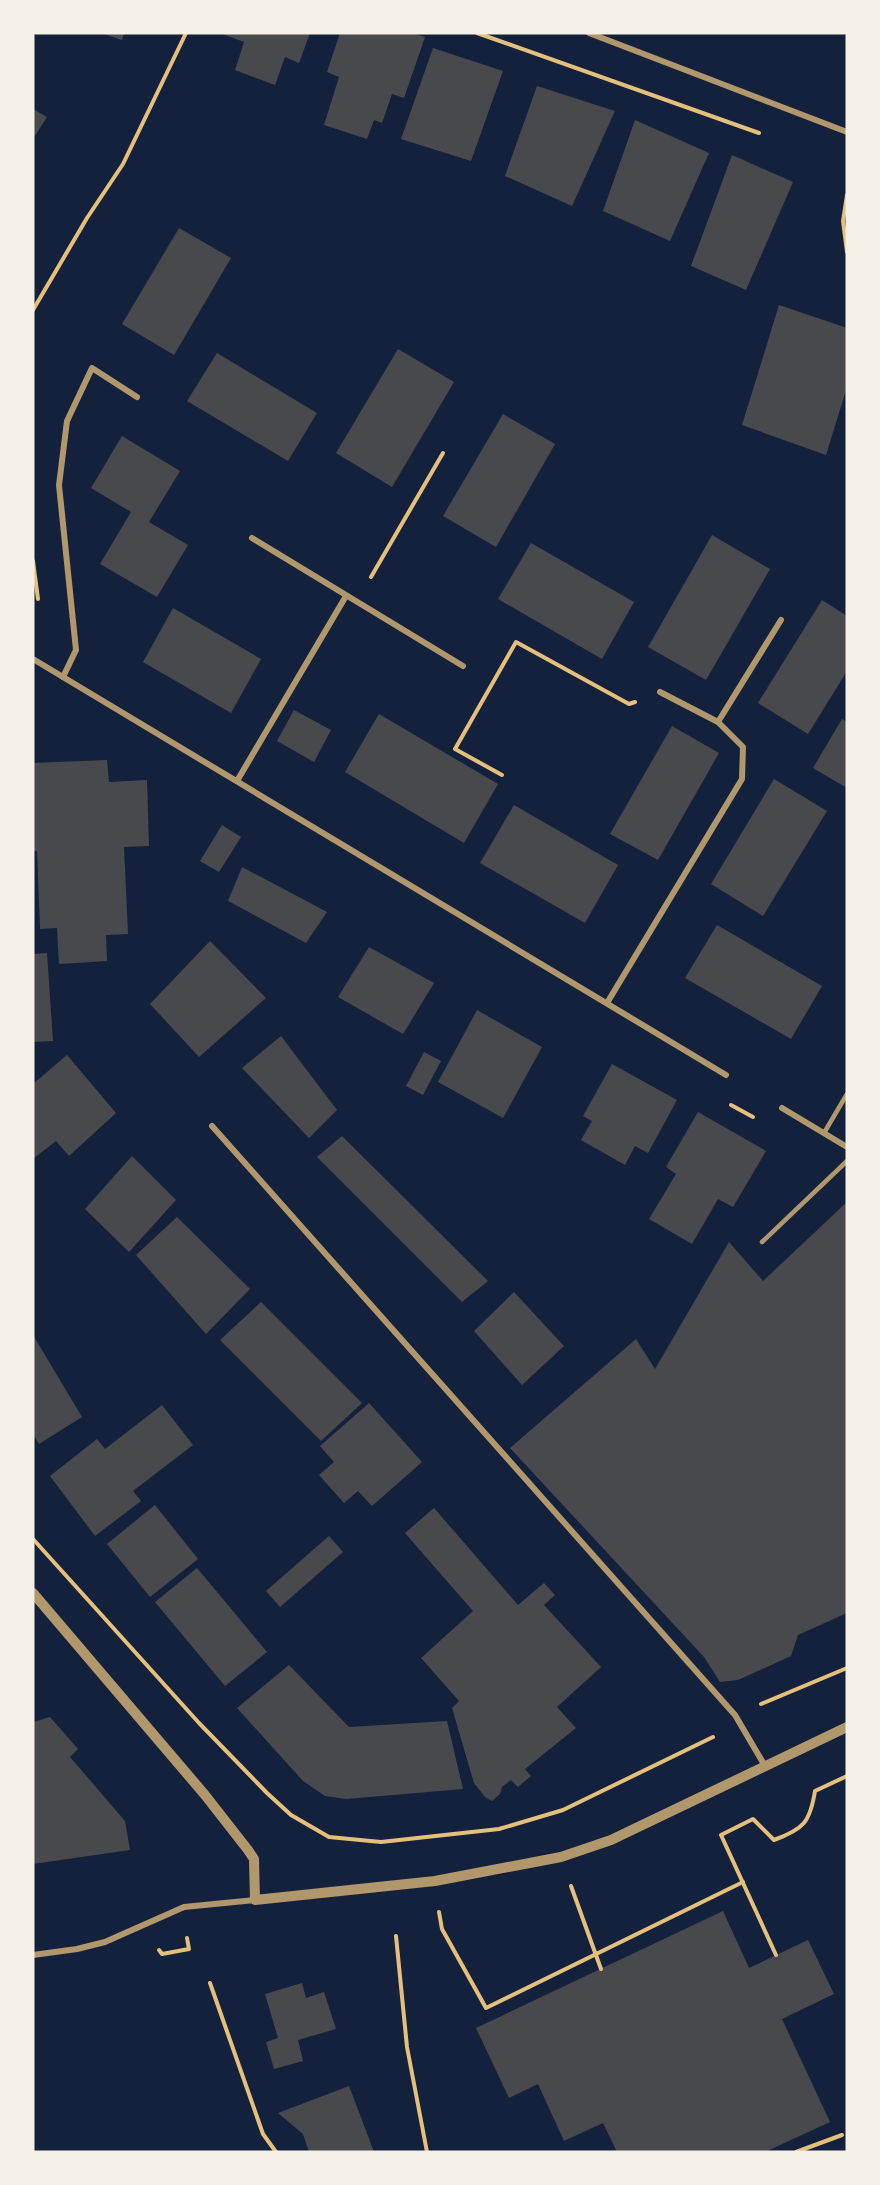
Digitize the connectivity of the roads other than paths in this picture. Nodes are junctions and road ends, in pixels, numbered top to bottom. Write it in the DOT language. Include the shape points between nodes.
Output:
graph roads {
  1 [pos="589,33"];
  2 [pos="847,132"];
  3 [pos="137,397"];
  4 [pos="252,538"];
  5 [pos="346,596"];
  6 [pos="781,620"];
  7 [pos="33,659"];
  8 [pos="463,666"];
  9 [pos="63,677"];
  10 [pos="660,692"];
  11 [pos="718,722"];
  12 [pos="237,781"];
  13 [pos="607,1003"];
  14 [pos="726,1075"];
  15 [pos="847,1094"];
  16 [pos="782,1108"];
  17 [pos="212,1126"];
  18 [pos="824,1133"];
  19 [pos="847,1148"];
  20 [pos="847,1161"];
  21 [pos="762,1242"];
  22 [pos="33,1593"];
  23 [pos="847,1727"];
  24 [pos="765,1766"];
  25 [pos="255,1900"];
  26 [pos="33,1955"];
  1 -- 2 [label="street"];
  3 -- 9 [label="street" via="92,368 67,421 59,485 76,650"];
  4 -- 5 [label="street"];
  5 -- 8 [label="street"];
  5 -- 12 [label="street"];
  6 -- 11 [label="street"];
  7 -- 9 [label="street"];
  9 -- 12 [label="street"];
  10 -- 11 [label="street"];
  11 -- 13 [label="street" via="743,747 742,779"];
  12 -- 13 [label="street"];
  13 -- 14 [label="street"];
  15 -- 18 [label="lane"];
  16 -- 18 [label="street"];
  17 -- 24 [label="street" via="735,1715"];
  18 -- 19 [label="street"];
  20 -- 21 [label="lane"];
  22 -- 25 [label="street" via="248,1850 254,1859"];
  23 -- 24 [label="street"];
  24 -- 25 [label="street" via="611,1840 561,1857 435,1881"];
  25 -- 26 [label="street" via="184,1907 105,1942"];
}
